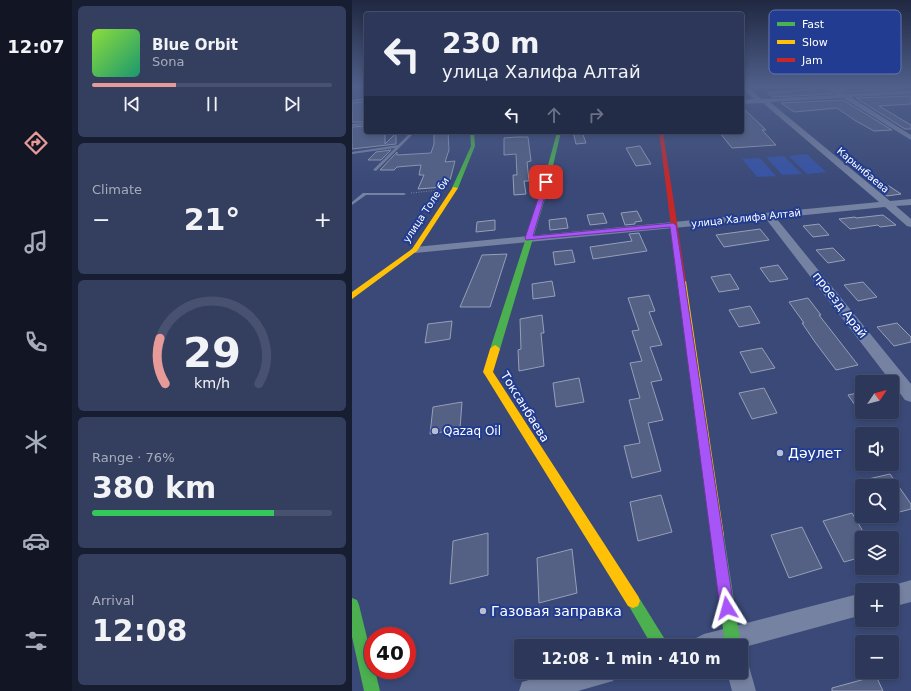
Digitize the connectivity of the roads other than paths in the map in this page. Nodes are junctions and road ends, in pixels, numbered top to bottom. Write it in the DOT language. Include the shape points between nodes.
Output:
graph roads {
  1 [pos="783,118"];
  2 [pos="879,118"];
  3 [pos="364,120"];
  4 [pos="352,121"];
  5 [pos="364,124"];
  6 [pos="352,125"];
  7 [pos="411,134"];
  8 [pos="472,134"];
  9 [pos="558,134"];
  10 [pos="661,134"];
  11 [pos="911,138"];
  12 [pos="399,146"];
  13 [pos="352,153"];
  14 [pos="375,170"];
  15 [pos="404,194"];
  16 [pos="911,202"];
  17 [pos="352,204"];
  18 [pos="887,204"];
  19 [pos="768,215"];
  20 [pos="911,224"];
  21 [pos="673,225"];
  22 [pos="529,238"];
  23 [pos="415,250"];
  24 [pos="352,296"];
  25 [pos="911,395"];
  26 [pos="911,591"];
  27 [pos="899,594"];
  28 [pos="352,605"];
  29 [pos="855,606"];
  30 [pos="356,634"];
  31 [pos="657,639"];
  32 [pos="732,639"];
  33 [pos="742,639"];
  34 [pos="577,679"];
  35 [pos="741,679"];
  36 [pos="372,691"];
  37 [pos="531,691"];
  38 [pos="744,691"];
  1 -- 18 [label="street, Карынбаева"];
  2 -- 11 [label="street"];
  3 -- 4 [label="lane"];
  5 -- 6 [label="lane"];
  7 -- 12 [label="lane"];
  8 -- 23 [label="main road, улица Толе би" via="473,146 455,188"];
  9 -- 22 [label="main road, Токсанбаева"];
  10 -- 21 [label="main road"];
  12 -- 13 [label="lane"];
  12 -- 14 [label="lane"];
  15 -- 17 [label="lane" via="365,194"];
  16 -- 18 [label="street, улица Халифа Алтай"];
  18 -- 19 [label="street, улица Халифа Алтай"];
  18 -- 20 [label="street, Карынбаева"];
  19 -- 21 [label="street, улица Халифа Алтай"];
  19 -- 25 [label="street, проезд Арай"];
  21 -- 22 [label="street, улица Халифа Алтай"];
  21 -- 32 [label="main road"];
  22 -- 23 [label="street, улица Халифа Алтай"];
  22 -- 31 [label="main road, Токсанбаева" via="488,372"];
  23 -- 24 [label="main road, улица Толе би"];
  26 -- 27 [label="street"];
  28 -- 30 [label="main road"];
  29 -- 33 [label="street"];
  30 -- 36 [label="main road"];
  34 -- 37 [label="street"];
  35 -- 38 [label="street"];
}
